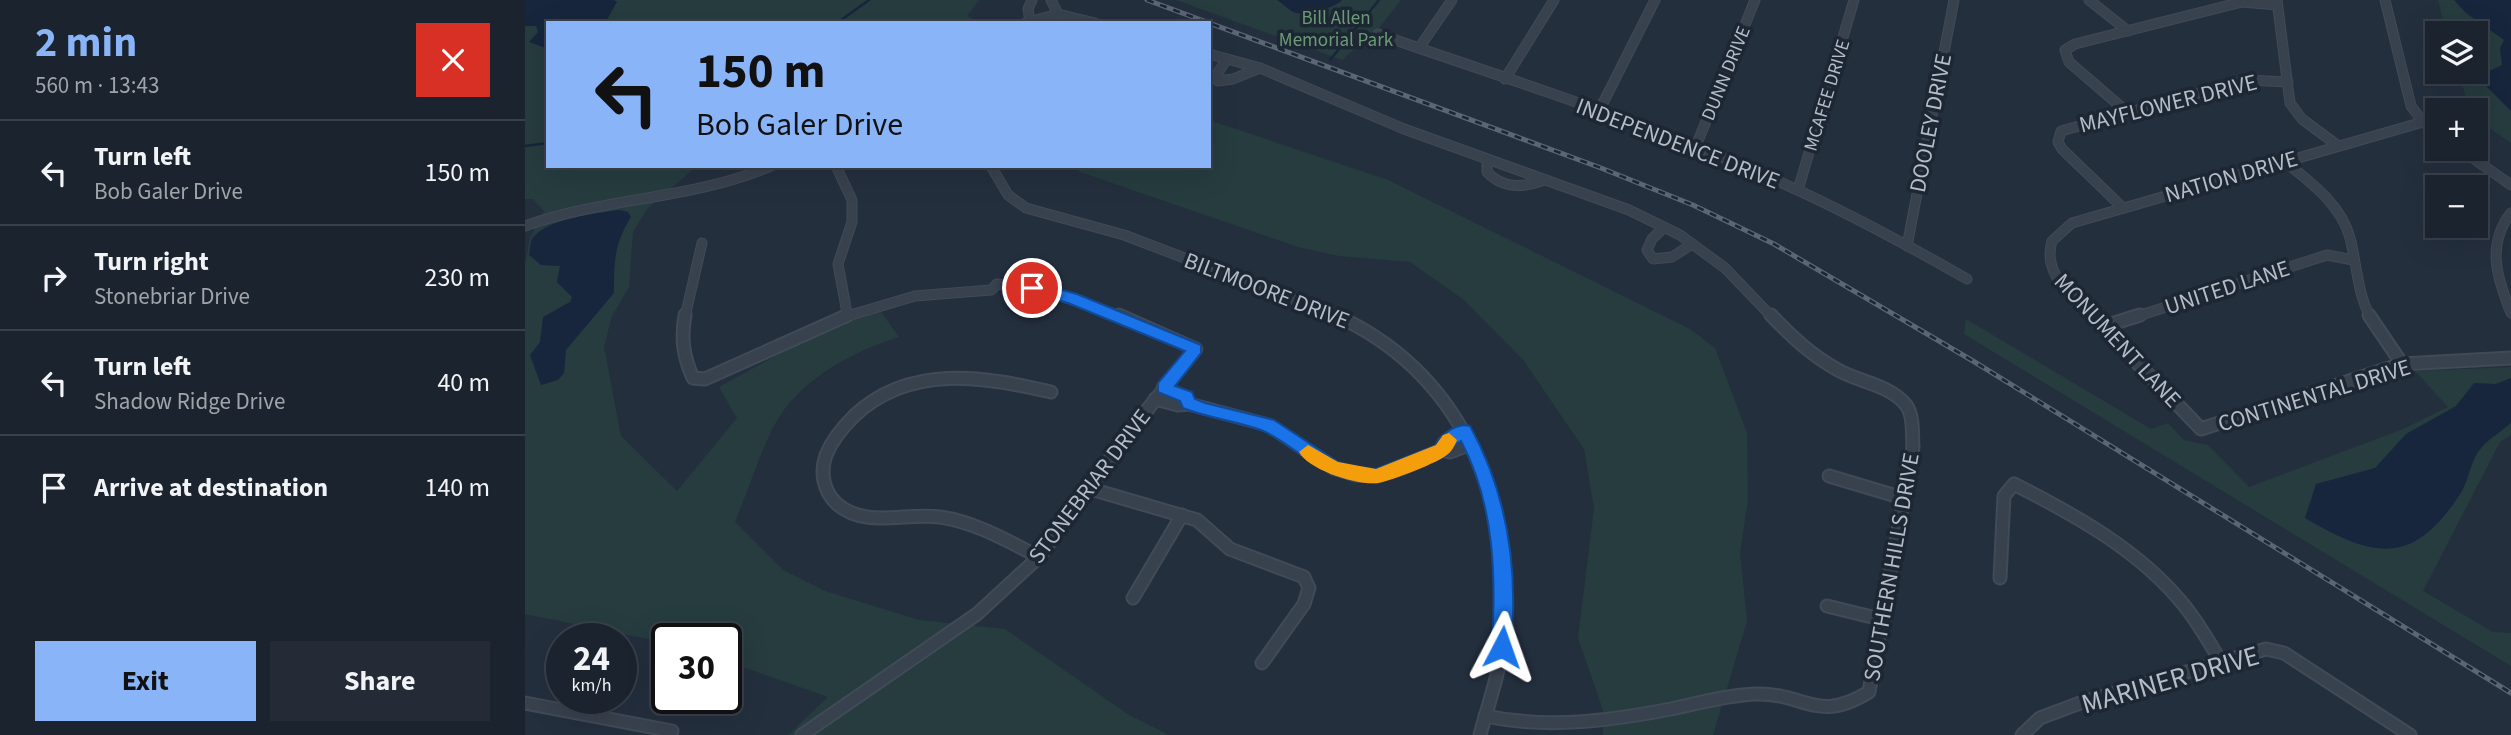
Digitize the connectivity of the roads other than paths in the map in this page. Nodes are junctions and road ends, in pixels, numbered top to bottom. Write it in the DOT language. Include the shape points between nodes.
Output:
graph roads {
  1 [pos="1032,0"];
  2 [pos="1051,0"];
  3 [pos="1452,0"];
  4 [pos="1554,0"];
  5 [pos="1655,0"];
  6 [pos="1755,0"];
  7 [pos="1854,0"];
  8 [pos="1954,0"];
  9 [pos="2089,0"];
  10 [pos="2385,0"];
  11 [pos="2277,3"];
  12 [pos="1058,14"];
  13 [pos="1027,21"];
  14 [pos="1031,21"];
  15 [pos="1087,21"];
  16 [pos="2128,31"];
  17 [pos="1378,34"];
  18 [pos="1419,48"];
  19 [pos="1211,55"];
  20 [pos="1227,59"];
  21 [pos="1260,68"];
  22 [pos="1505,79"];
  23 [pos="2288,82"];
  24 [pos="1599,111"];
  25 [pos="2127,112"];
  26 [pos="2423,122"];
  27 [pos="2337,145"];
  28 [pos="1696,146"];
  29 [pos="1487,160"];
  30 [pos="2284,161"];
  31 [pos="2477,161"];
  32 [pos="766,168"];
  33 [pos="837,168"];
  34 [pos="992,168"];
  35 [pos="1544,180"];
  36 [pos="2511,186"];
  37 [pos="1798,190"];
  38 [pos="2122,207"];
  39 [pos="2511,213"];
  40 [pos="525,226"];
  41 [pos="1664,227"];
  42 [pos="702,243"];
  43 [pos="1692,244"];
  44 [pos="1907,246"];
  45 [pos="2049,246"];
  46 [pos="2353,260"];
  47 [pos="1967,279"];
  48 [pos="847,313"];
  49 [pos="2511,313"];
  50 [pos="2102,327"];
  51 [pos="2511,358"];
  52 [pos="2402,364"];
  53 [pos="1163,388"];
  54 [pos="1051,392"];
  55 [pos="1155,399"];
  56 [pos="1189,404"];
  57 [pos="2201,429"];
  58 [pos="1464,431"];
  59 [pos="1471,444"];
  60 [pos="1442,450"];
  61 [pos="1829,476"];
  62 [pos="1091,489"];
  63 [pos="1903,498"];
  64 [pos="1182,515"];
  65 [pos="1039,557"];
  66 [pos="2000,578"];
  67 [pos="1133,598"];
  68 [pos="1827,606"];
  69 [pos="1884,620"];
  70 [pos="2221,662"];
  71 [pos="1262,663"];
  72 [pos="525,703"];
  73 [pos="1485,716"];
  74 [pos="672,731"];
  75 [pos="802,735"];
  76 [pos="1480,735"];
  77 [pos="2022,735"];
  78 [pos="2410,735"];
  1 -- 13 [label="street"];
  2 -- 12 [label="street"];
  3 -- 18 [label="street"];
  4 -- 22 [label="street"];
  5 -- 24 [label="street"];
  6 -- 28 [label="street, DUNN DRIVE"];
  7 -- 37 [label="street, MCAFEE DRIVE"];
  8 -- 44 [label="street, DOOLEY DRIVE"];
  9 -- 16 [label="street"];
  10 -- 26 [label="street" via="2411,106"];
  11 -- 16 [label="street" via="2242,2"];
  11 -- 23 [label="street"];
  12 -- 14 [label="street"];
  12 -- 15 [label="street"];
  16 -- 25 [label="street" via="2066,50 2066,57"];
  17 -- 18 [label="street, INDEPENDENCE DRIVE"];
  18 -- 22 [label="street, INDEPENDENCE DRIVE"];
  19 -- 20 [label="street, SOUTHERN HILLS DRIVE"];
  20 -- 21 [label="street, SOUTHERN HILLS DRIVE"];
  20 -- 21 [label="street" via="1215,77 1218,81"];
  21 -- 29 [label="street, SOUTHERN HILLS DRIVE"];
  22 -- 24 [label="street, INDEPENDENCE DRIVE"];
  23 -- 25 [label="street, MAYFLOWER DRIVE" via="2246,80"];
  23 -- 27 [label="street" via="2295,112"];
  24 -- 28 [label="street, INDEPENDENCE DRIVE"];
  25 -- 38 [label="street, MAYFLOWER DRIVE" via="2058,135 2058,142"];
  26 -- 27 [label="street, NATION DRIVE"];
  27 -- 30 [label="street, NATION DRIVE"];
  28 -- 37 [label="street, INDEPENDENCE DRIVE"];
  29 -- 35 [label="street, SOUTHERN HILLS DRIVE"];
  29 -- 35 [label="street, SOUTHERN HILLS DRIVE" via="1487,172 1502,184 1525,187"];
  30 -- 38 [label="street, NATION DRIVE"];
  30 -- 46 [label="street" via="2320,191 2343,220"];
  31 -- 36 [label="street"];
  32 -- 40 [label="street" via="703,191 595,205"];
  33 -- 48 [label="street" via="852,201 852,222 838,264"];
  34 -- 58 [label="street, BILTMOORE DRIVE" via="1007,193 1028,208 1124,235 1326,310 1373,334 1422,373"];
  35 -- 41 [label="street, SOUTHERN HILLS DRIVE"];
  37 -- 44 [label="street, INDEPENDENCE DRIVE"];
  38 -- 45 [label="street, NATION DRIVE" via="2061,228"];
  39 -- 49 [label="street" via="2495,236 2493,252"];
  41 -- 43 [label="street, SOUTHERN HILLS DRIVE"];
  41 -- 43 [label="street" via="1646,251 1651,258 1665,260"];
  42 -- 48 [label="street" via="681,351 693,378 718,374"];
  43 -- 63 [label="street, SOUTHERN HILLS DRIVE" via="1725,268 1805,350 1841,372 1895,394 1907,405 1914,432"];
  44 -- 47 [label="street, INDEPENDENCE DRIVE"];
  45 -- 50 [label="street, MONUMENT LANE" via="2050,265 2060,283"];
  46 -- 50 [label="street, UNITED LANE" via="2327,255"];
  46 -- 52 [label="street" via="2368,316"];
  48 -- 53 [label="street, STONEBRIAR DRIVE" via="913,295 991,290 996,284 1072,298 1196,349"];
  50 -- 57 [label="street, MONUMENT LANE"];
  51 -- 52 [label="street, CONTINENTAL DRIVE"];
  52 -- 57 [label="street, CONTINENTAL DRIVE"];
  53 -- 55 [label="street, STONEBRIAR DRIVE"];
  53 -- 56 [label="street" via="1186,397"];
  54 -- 65 [label="street" via="947,376 915,380 857,411 835,436 823,467 825,489 851,513 951,520"];
  55 -- 56 [label="street"];
  55 -- 62 [label="street, STONEBRIAR DRIVE"];
  56 -- 60 [label="street" via="1268,425 1333,468 1356,475 1377,476"];
  58 -- 59 [label="street, BILTMOORE DRIVE"];
  58 -- 60 [label="street" via="1444,443"];
  59 -- 60 [label="street" via="1450,452"];
  59 -- 73 [label="street, BILTMOORE DRIVE" via="1487,483 1505,573 1502,647"];
  61 -- 63 [label="street"];
  62 -- 64 [label="street"];
  62 -- 65 [label="street, STONEBRIAR DRIVE"];
  63 -- 69 [label="street, SOUTHERN HILLS DRIVE"];
  64 -- 67 [label="street"];
  64 -- 71 [label="street" via="1207,527 1230,549 1297,573 1309,582 1304,604"];
  65 -- 75 [label="street, STONEBRIAR DRIVE" via="977,614"];
  66 -- 70 [label="street" via="2004,496 2014,484 2072,513 2141,561 2181,601"];
  68 -- 69 [label="street"];
  69 -- 73 [label="street, SOUTHERN HILLS DRIVE" via="1868,692 1838,709 1759,694 1576,727 1530,726"];
  70 -- 77 [label="street, MARINER DRIVE" via="2080,703 2040,718"];
  70 -- 78 [label="street, MARINER DRIVE" via="2266,649 2284,653"];
  72 -- 74 [label="street"];
  73 -- 76 [label="street, BILTMOORE DRIVE"];
}
